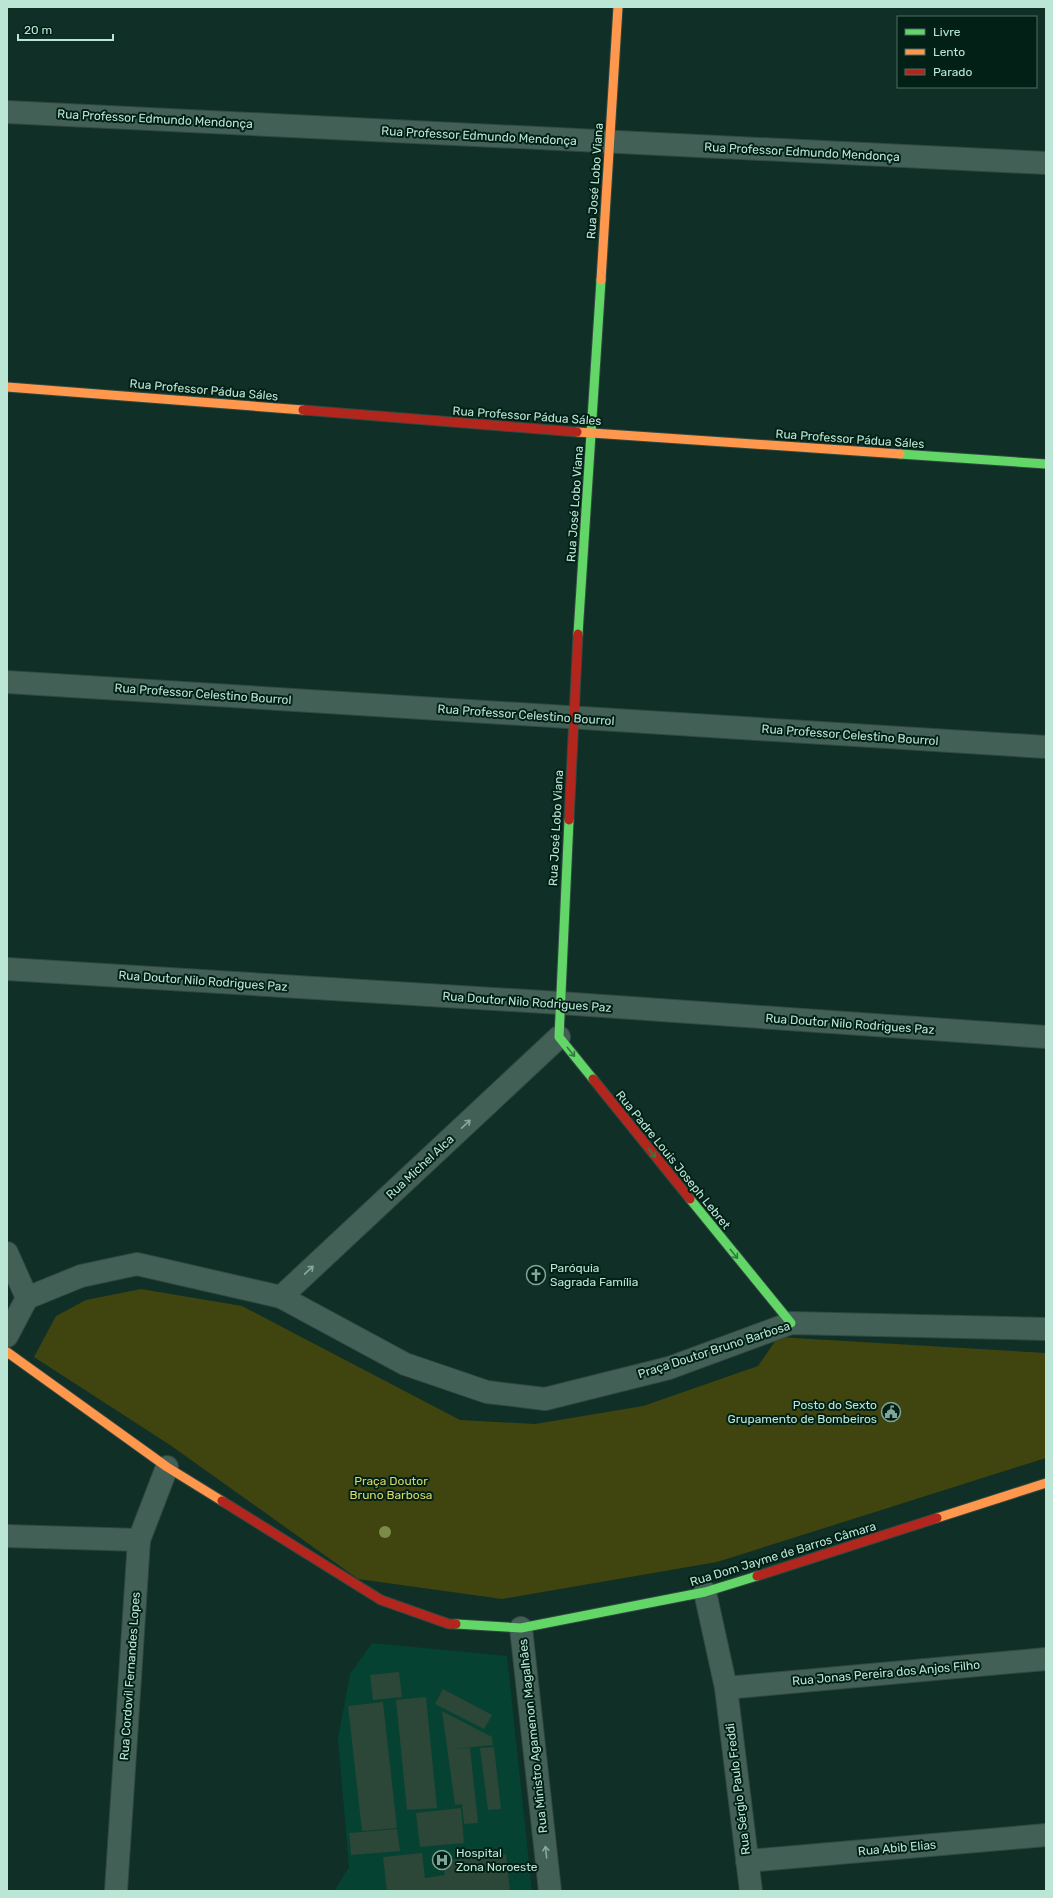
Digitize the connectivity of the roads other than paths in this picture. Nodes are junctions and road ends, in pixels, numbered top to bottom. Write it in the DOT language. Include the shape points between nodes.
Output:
graph roads {
  1 [pos="618,7"];
  2 [pos="7,112"];
  3 [pos="609,142"];
  4 [pos="1046,163"];
  5 [pos="7,387"];
  6 [pos="591,433"];
  7 [pos="1046,464"];
  8 [pos="7,682"];
  9 [pos="573,718"];
  10 [pos="1046,747"];
  11 [pos="7,969"];
  12 [pos="560,1003"];
  13 [pos="558,1037"];
  14 [pos="1046,1037"];
  15 [pos="7,1253"];
  16 [pos="281,1297"];
  17 [pos="26,1298"];
  18 [pos="791,1324"];
  19 [pos="1046,1329"];
  20 [pos="7,1336"];
  21 [pos="7,1352"];
  22 [pos="167,1467"];
  23 [pos="1046,1483"];
  24 [pos="7,1536"];
  25 [pos="139,1540"];
  26 [pos="705,1592"];
  27 [pos="521,1628"];
  28 [pos="1046,1659"];
  29 [pos="726,1688"];
  30 [pos="1046,1835"];
  31 [pos="747,1860"];
  32 [pos="116,1891"];
  33 [pos="550,1891"];
  34 [pos="751,1891"];
  1 -- 3 [label="street, Rua José Lobo Viana"];
  2 -- 3 [label="street, Rua Professor Edmundo Mendonça"];
  3 -- 4 [label="street, Rua Professor Edmundo Mendonça"];
  3 -- 6 [label="street, Rua José Lobo Viana"];
  5 -- 6 [label="street, Rua Professor Pádua Sáles"];
  6 -- 7 [label="street, Rua Professor Pádua Sáles"];
  6 -- 9 [label="street, Rua José Lobo Viana"];
  8 -- 9 [label="street, Rua Professor Celestino Bourrol"];
  9 -- 10 [label="street, Rua Professor Celestino Bourrol"];
  9 -- 12 [label="street, Rua José Lobo Viana"];
  11 -- 12 [label="street, Rua Doutor Nilo Rodrigues Paz"];
  12 -- 13 [label="street"];
  12 -- 14 [label="street, Rua Doutor Nilo Rodrigues Paz"];
  16 -- 13 [label="street, Rua Michel Alca, one-way"];
  13 -- 18 [label="street, Rua Padre Louis Joseph Lebret, one-way"];
  15 -- 17 [label="street"];
  16 -- 17 [label="street, Praça Doutor Bruno Barbosa" via="137,1264 81,1276"];
  16 -- 18 [label="street, Praça Doutor Bruno Barbosa" via="405,1364 487,1392 545,1399 669,1368"];
  17 -- 20 [label="street"];
  18 -- 19 [label="street, Praça Doutor Bruno Barbosa"];
  21 -- 22 [label="street, Rua Dom Jayme de Barros Câmara"];
  22 -- 25 [label="street, Rua Cordovil Fernandes Lopes"];
  22 -- 27 [label="street, Rua Dom Jayme de Barros Câmara" via="380,1600 449,1624"];
  23 -- 26 [label="street, Rua Dom Jayme de Barros Câmara"];
  24 -- 25 [label="street"];
  25 -- 32 [label="street, Rua Cordovil Fernandes Lopes"];
  26 -- 27 [label="street, Rua Dom Jayme de Barros Câmara"];
  26 -- 29 [label="street, Rua Sérgio Paulo Freddi"];
  33 -- 27 [label="street, Rua Ministro Agamenon Magalhães, one-way"];
  28 -- 29 [label="street, Rua Jonas Pereira dos Anjos Filho"];
  29 -- 31 [label="street, Rua Sérgio Paulo Freddi"];
  30 -- 31 [label="street, Rua Abib Elias"];
  31 -- 34 [label="street, Rua Sérgio Paulo Freddi"];
}
